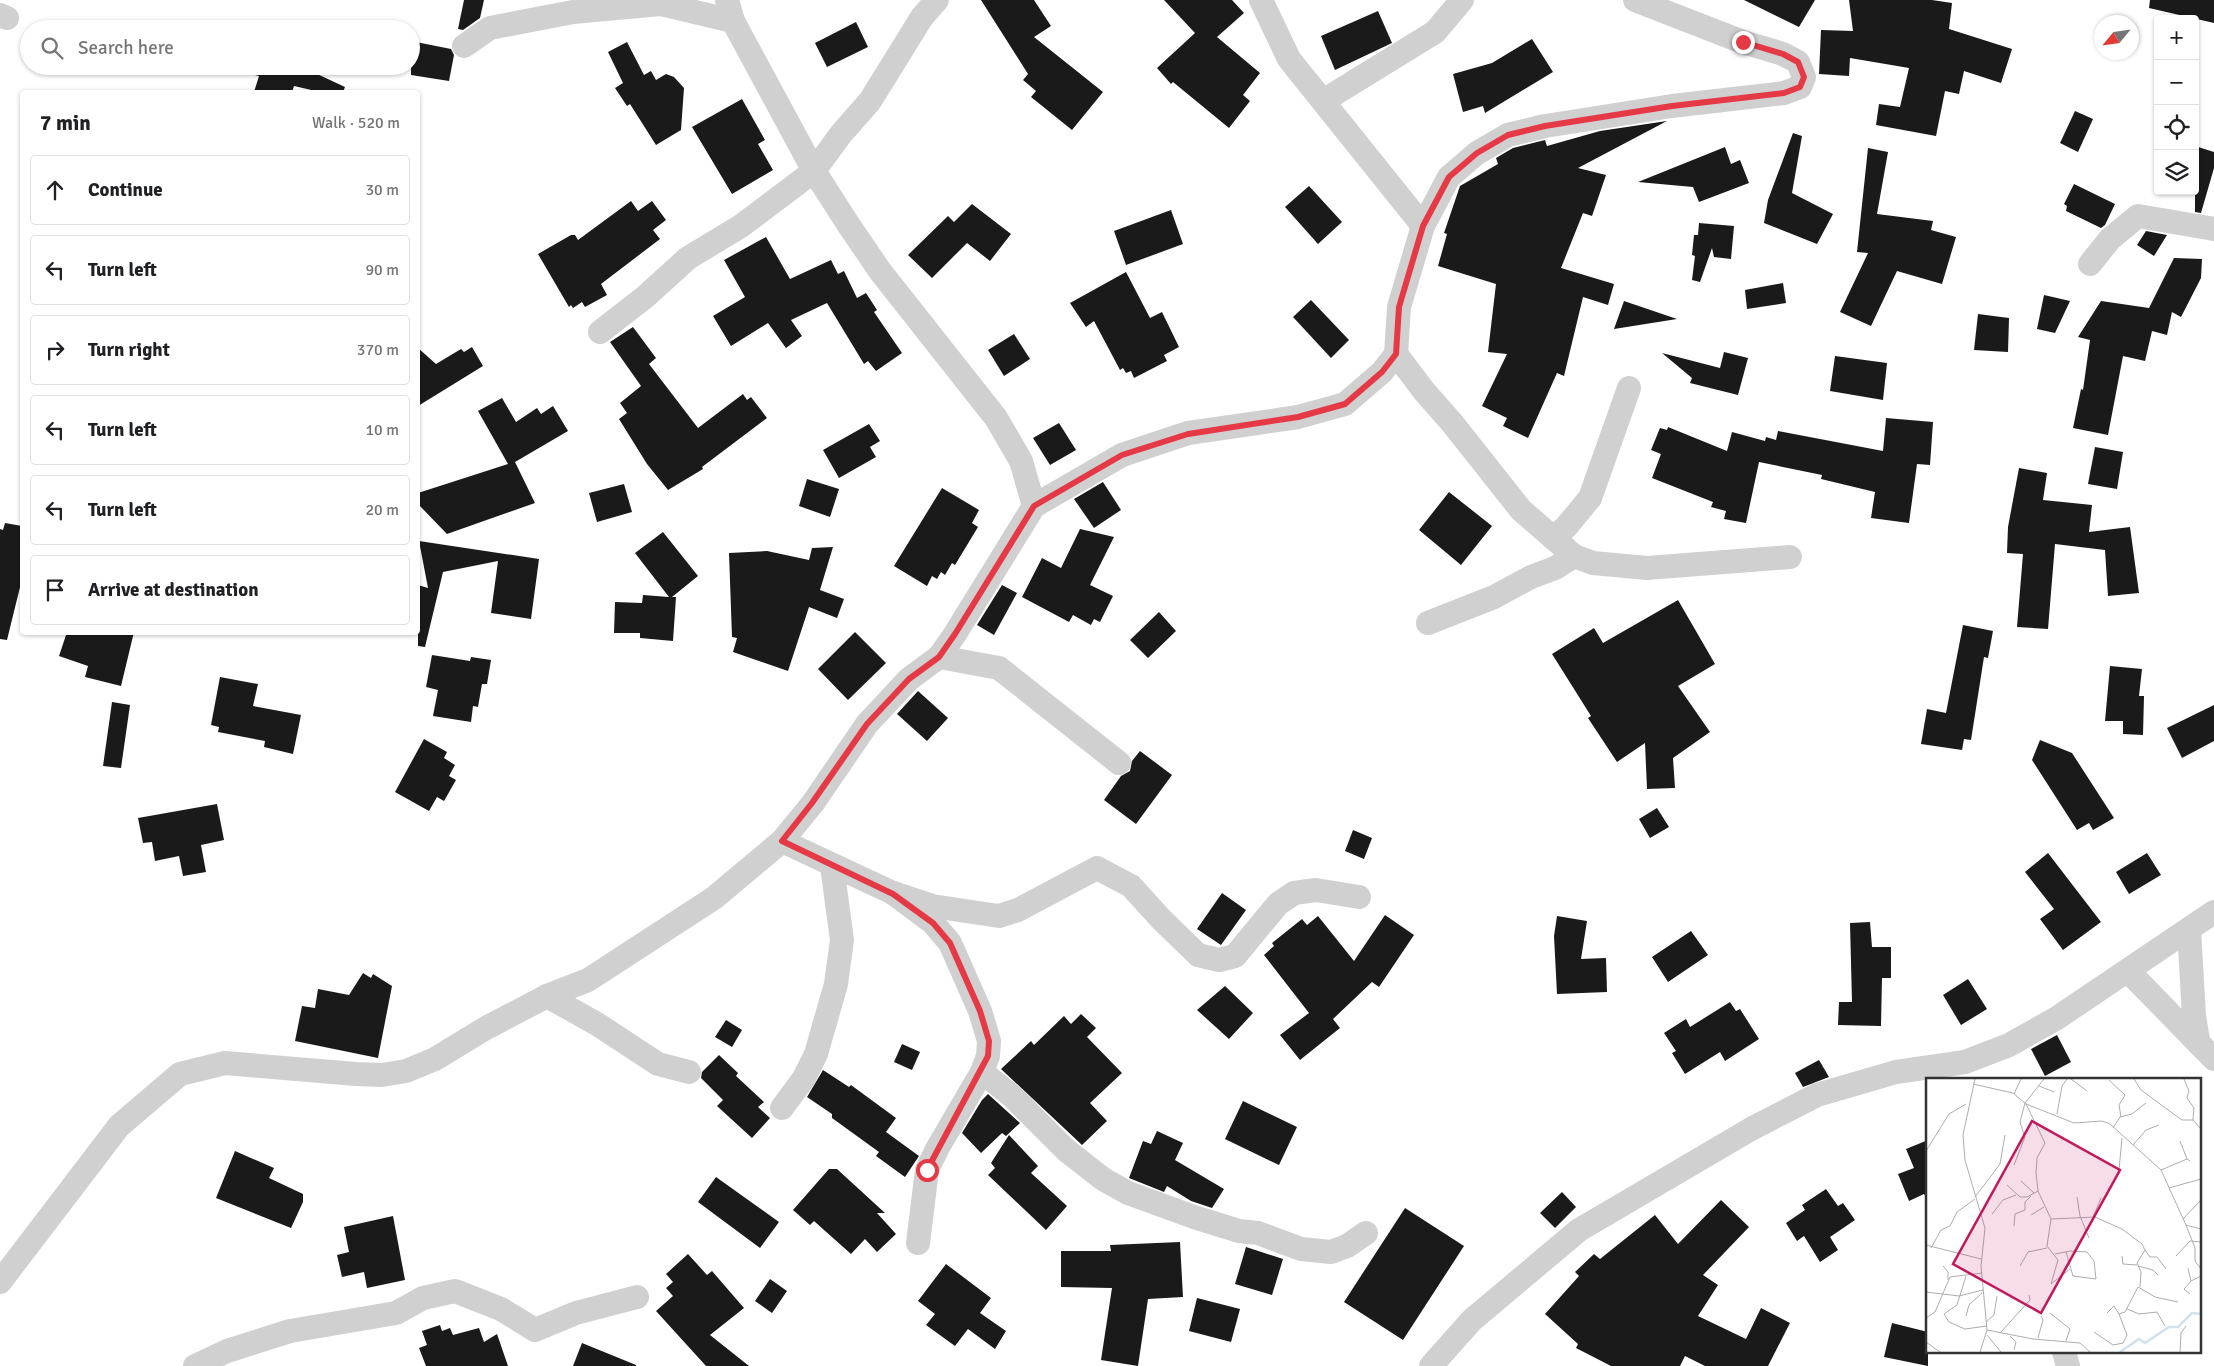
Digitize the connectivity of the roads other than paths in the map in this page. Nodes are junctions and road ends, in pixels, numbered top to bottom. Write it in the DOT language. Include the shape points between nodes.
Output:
graph roads {
  1 [pos="937,0"];
  2 [pos="1261,0"];
  3 [pos="1462,0"];
  4 [pos="1635,0"];
  5 [pos="730,11"];
  6 [pos="464,46"];
  7 [pos="1323,101"];
  8 [pos="814,171"];
  9 [pos="1423,226"];
  10 [pos="2214,229"];
  11 [pos="2090,264"];
  12 [pos="600,332"];
  13 [pos="1396,354"];
  14 [pos="1628,388"];
  15 [pos="1034,506"];
  16 [pos="1553,538"];
  17 [pos="1574,556"];
  18 [pos="1790,557"];
  19 [pos="1428,622"];
  20 [pos="939,657"];
  21 [pos="1119,763"];
  22 [pos="782,841"];
  23 [pos="832,866"];
  24 [pos="893,894"];
  25 [pos="1359,896"];
  26 [pos="2214,912"];
  27 [pos="2189,929"];
  28 [pos="2128,971"];
  29 [pos="547,996"];
  30 [pos="2198,1040"];
  31 [pos="2214,1059"];
  32 [pos="1968,1071"];
  33 [pos="689,1072"];
  34 [pos="982,1072"];
  35 [pos="782,1108"];
  36 [pos="1366,1233"];
  37 [pos="918,1243"];
  38 [pos="0,1282"];
  39 [pos="637,1297"];
  40 [pos="194,1366"];
  41 [pos="1431,1366"];
  1 -- 8 [label="street" via="922,16 870,101"];
  2 -- 7 [label="street" via="1289,59"];
  3 -- 7 [label="street" via="1435,32"];
  4 -- 9 [label="street" via="1726,36 1783,54 1798,62 1804,77 1800,87 1784,93 1672,106 1508,135 1477,153 1449,177"];
  5 -- 6 [label="street" via="661,4 583,11 490,28"];
  5 -- 8 [label="street"];
  7 -- 9 [label="street"];
  8 -- 12 [label="street" via="741,226 688,258"];
  8 -- 15 [label="street" via="880,271 996,418 1021,461"];
  9 -- 13 [label="street" via="1399,307"];
  10 -- 11 [label="street" via="2138,216 2110,239"];
  13 -- 15 [label="street" via="1382,372 1345,404 1298,417 1188,434 1140,449 1122,455"];
  13 -- 16 [label="street" via="1521,510"];
  14 -- 16 [label="street" via="1590,498"];
  15 -- 20 [label="street"];
  16 -- 17 [label="street"];
  17 -- 18 [label="street" via="1593,563 1647,568"];
  17 -- 19 [label="street" via="1494,597"];
  20 -- 21 [label="street" via="999,668"];
  20 -- 22 [label="street" via="909,679 867,724"];
  22 -- 23 [label="street"];
  22 -- 29 [label="street" via="707,903 588,980"];
  23 -- 24 [label="street"];
  23 -- 35 [label="street" via="842,940 836,984 816,1054 804,1078"];
  24 -- 25 [label="street" via="932,906 999,916 1018,910 1097,868 1132,886 1198,956 1219,960 1235,956 1278,904 1294,893 1316,890"];
  24 -- 34 [label="street" via="933,923 950,943 980,1011 989,1041"];
  26 -- 27 [label="street"];
  27 -- 28 [label="street"];
  27 -- 30 [label="street"];
  28 -- 30 [label="street"];
  28 -- 32 [label="street"];
  29 -- 33 [label="street" via="658,1064"];
  29 -- 38 [label="street" via="435,1059 406,1071 382,1075 356,1074 225,1063 180,1074 119,1126"];
  30 -- 31 [label="street"];
  32 -- 41 [label="street" via="1896,1072 1818,1096 1751,1129 1579,1230 1472,1320"];
  34 -- 36 [label="street" via="1014,1097 1066,1150 1102,1179 1128,1193 1194,1217 1301,1248 1331,1252"];
  34 -- 37 [label="street" via="927,1170"];
  39 -- 40 [label="street" via="576,1313 535,1330 501,1309 455,1292 424,1298 396,1313 290,1331"];
}
